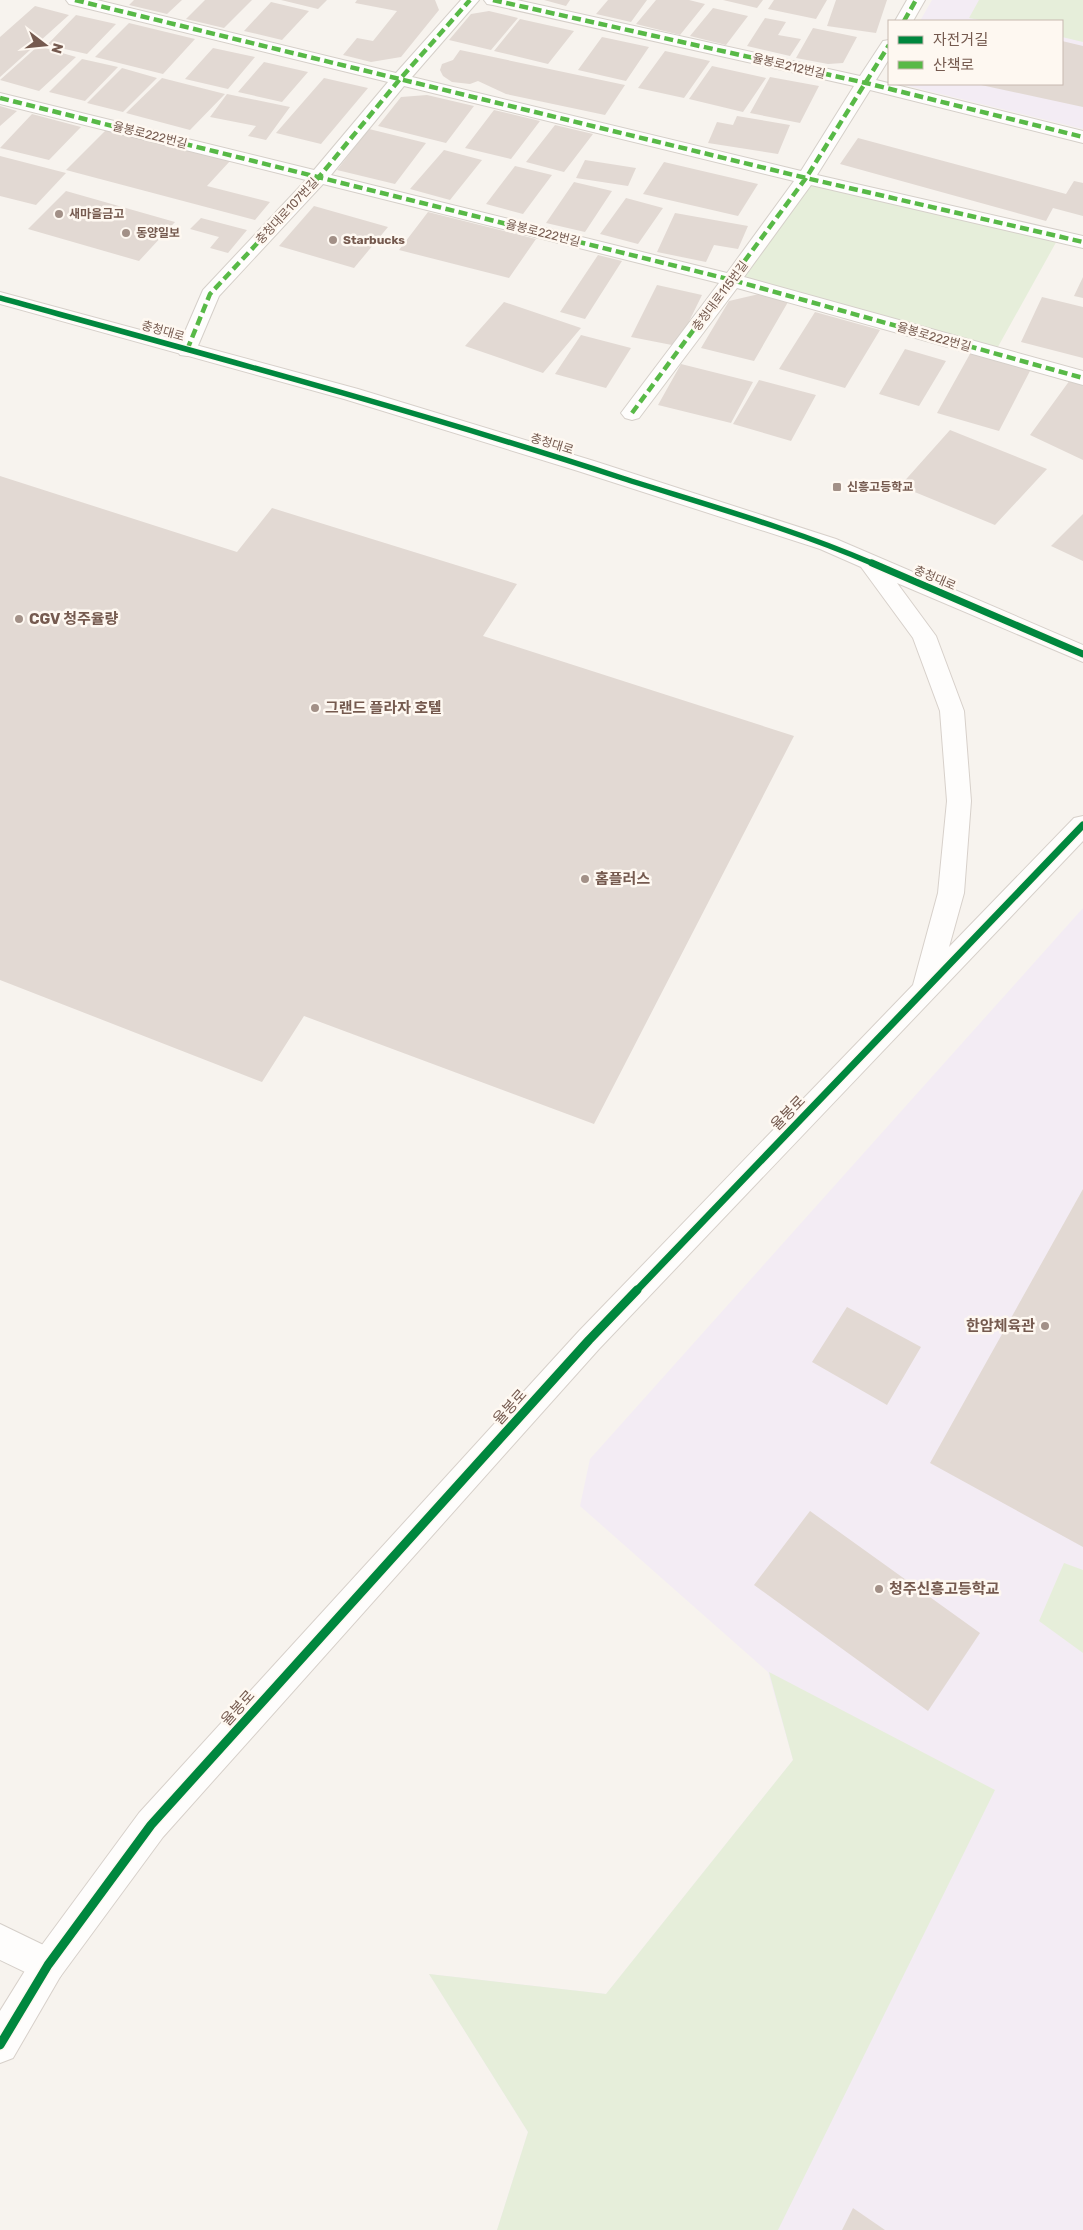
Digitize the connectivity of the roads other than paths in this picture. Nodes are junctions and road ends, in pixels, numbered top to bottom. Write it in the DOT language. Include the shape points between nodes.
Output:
graph roads {
  1 [pos="75,0"];
  2 [pos="470,0"];
  3 [pos="493,0"];
  4 [pos="915,0"];
  5 [pos="905,20"];
  6 [pos="888,47"];
  7 [pos="400,78"];
  8 [pos="866,83"];
  9 [pos="0,98"];
  10 [pos="1083,137"];
  11 [pos="319,177"];
  12 [pos="806,178"];
  13 [pos="1083,242"];
  14 [pos="732,280"];
  15 [pos="0,298"];
  16 [pos="187,350"];
  17 [pos="1083,378"];
  18 [pos="632,413"];
  19 [pos="869,562"];
  20 [pos="1083,654"];
  21 [pos="1083,825"];
  22 [pos="924,990"];
  23 [pos="0,1941"];
  24 [pos="48,1965"];
  25 [pos="0,2045"];
  1 -- 7 [label="street"];
  2 -- 7 [label="street, 충청대로107번길"];
  3 -- 8 [label="street, 율봉로212번길"];
  4 -- 5 [label="street"];
  6 -- 8 [label="street, 충청대로115번길"];
  7 -- 11 [label="street, 충청대로107번길"];
  7 -- 12 [label="street"];
  8 -- 10 [label="street, 율봉로212번길"];
  8 -- 12 [label="street, 충청대로115번길"];
  9 -- 11 [label="street, 율봉로222번길"];
  11 -- 14 [label="street, 율봉로222번길"];
  11 -- 16 [label="street, 충청대로107번길" via="210,294"];
  12 -- 13 [label="street"];
  12 -- 14 [label="street, 충청대로115번길"];
  14 -- 17 [label="street, 율봉로222번길"];
  14 -- 18 [label="street, 충청대로115번길"];
  15 -- 16 [label="street, 충청대로"];
  16 -- 19 [label="street, 충청대로" via="351,394 586,466 828,544"];
  19 -- 20 [label="street, 충청대로"];
  19 -- 22 [label="street" via="924,636 952,711 959,801 951,894"];
  21 -- 22 [label="street, 율봉로"];
  22 -- 24 [label="street, 율봉로" via="589,1340 151,1825"];
  23 -- 24 [label="street"];
  24 -- 25 [label="street, 율봉로"];
}
